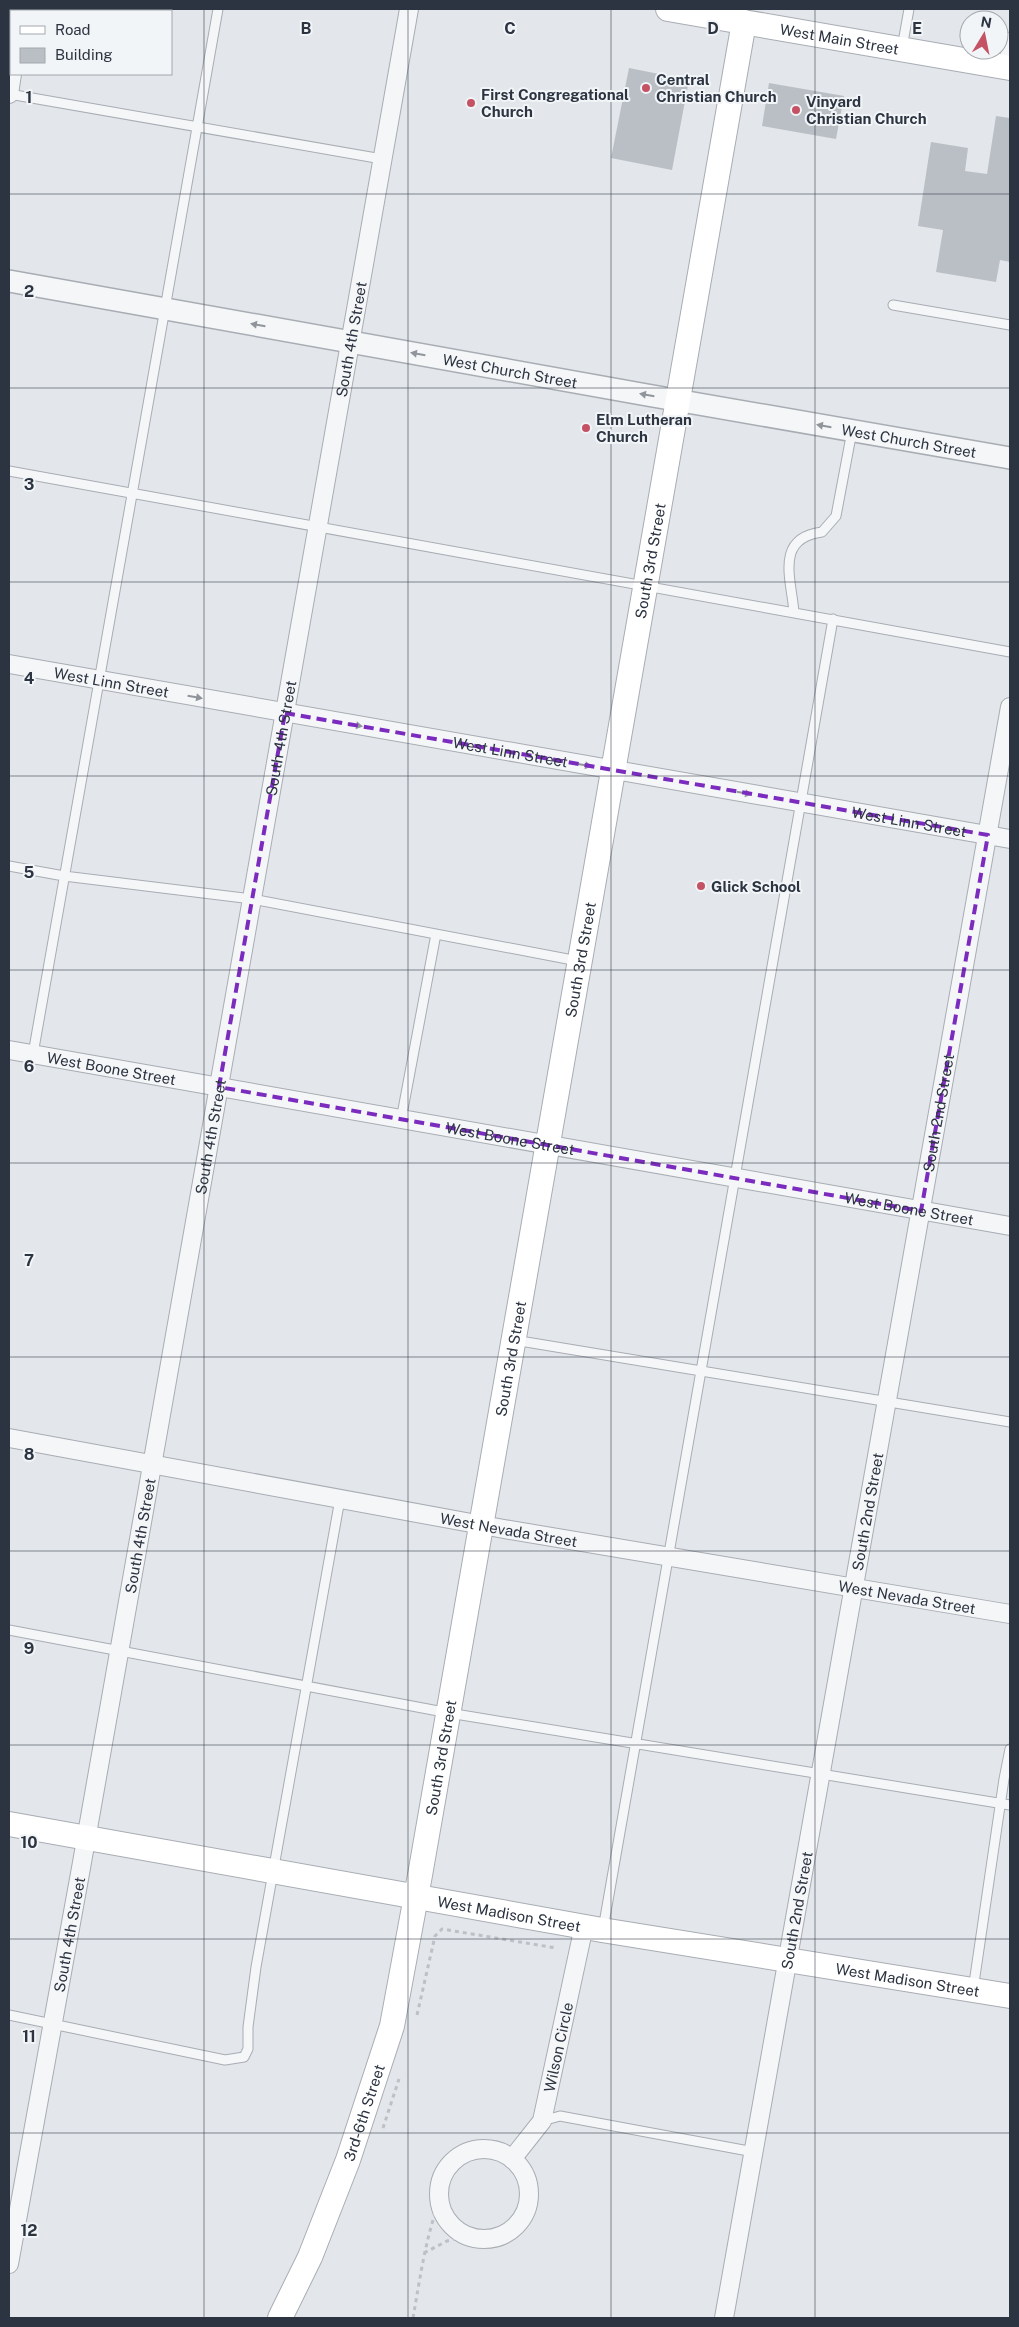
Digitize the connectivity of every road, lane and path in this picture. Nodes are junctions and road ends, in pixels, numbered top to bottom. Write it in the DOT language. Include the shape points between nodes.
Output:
graph roads {
  1 [pos="218,9"];
  2 [pos="409,9"];
  3 [pos="668,9"];
  4 [pos="909,9"];
  5 [pos="746,15"];
  6 [pos="1010,37"];
  7 [pos="902,49"];
  8 [pos="1006,67"];
  9 [pos="12,75"];
  10 [pos="9,94"];
  11 [pos="198,127"];
  12 [pos="382,159"];
  13 [pos="9,281"];
  14 [pos="893,305"];
  15 [pos="165,309"];
  16 [pos="1010,325"];
  17 [pos="350,342"];
  18 [pos="678,401"];
  19 [pos="852,431"];
  20 [pos="1010,458"];
  21 [pos="9,471"];
  22 [pos="132,494"];
  23 [pos="318,528"];
  24 [pos="646,586"];
  25 [pos="794,612"];
  26 [pos="833,620"];
  27 [pos="1010,652"];
  28 [pos="9,664"];
  29 [pos="98,680"];
  30 [pos="1010,707"];
  31 [pos="285,713"];
  32 [pos="614,770"];
  33 [pos="801,803"];
  34 [pos="988,835"];
  35 [pos="1010,839"];
  36 [pos="9,866"];
  37 [pos="64,876"];
  38 [pos="252,899"];
  39 [pos="436,934"];
  40 [pos="580,961"];
  41 [pos="9,1050"];
  42 [pos="33,1054"];
  43 [pos="219,1087"];
  44 [pos="401,1120"];
  45 [pos="548,1146"];
  46 [pos="735,1179"];
  47 [pos="921,1211"];
  48 [pos="1010,1226"];
  49 [pos="514,1340"];
  50 [pos="701,1370"];
  51 [pos="887,1401"];
  52 [pos="1010,1422"];
  53 [pos="9,1438"];
  54 [pos="152,1465"];
  55 [pos="340,1499"];
  56 [pos="482,1524"];
  57 [pos="668,1556"];
  58 [pos="854,1588"];
  59 [pos="1010,1614"];
  60 [pos="9,1630"];
  61 [pos="120,1651"];
  62 [pos="306,1686"];
  63 [pos="449,1713"];
  64 [pos="635,1743"];
  65 [pos="1010,1749"];
  66 [pos="821,1773"];
  67 [pos="1006,1804"];
  68 [pos="9,1824"];
  69 [pos="86,1838"];
  70 [pos="273,1871"];
  71 [pos="417,1896"];
  72 [pos="594,1928"];
  73 [pos="556,1948"];
  74 [pos="788,1961"];
  75 [pos="973,1990"];
  76 [pos="1010,1996"];
  77 [pos="9,2015"];
  78 [pos="416,2018"];
  79 [pos="54,2023"];
  80 [pos="400,2075"];
  81 [pos="542,2121"];
  82 [pos="382,2130"];
  83 [pos="754,2152"];
  84 [pos="512,2159"];
  85 [pos="439,2202"];
  86 [pos="465,2236"];
  87 [pos="424,2253"];
  88 [pos="9,2264"];
  89 [pos="280,2318"];
  90 [pos="413,2318"];
  91 [pos="724,2318"];
  1 -- 11 [label="lane"];
  2 -- 12 [label="street, South 4th Street"];
  3 -- 5 [label="main road, West Main Street"];
  4 -- 7 [label="lane"];
  5 -- 7 [label="main road, West Main Street"];
  5 -- 18 [label="main road, South 3rd Street"];
  6 -- 8 [label="lane"];
  7 -- 8 [label="main road, West Main Street"];
  9 -- 10 [label="street"];
  10 -- 11 [label="lane"];
  11 -- 12 [label="lane"];
  11 -- 15 [label="lane"];
  12 -- 17 [label="street, South 4th Street"];
  13 -- 15 [label="street, West Church Street"];
  14 -- 16 [label="lane"];
  17 -- 15 [label="street, West Church Street, one-way"];
  15 -- 22 [label="lane"];
  18 -- 17 [label="street, West Church Street, one-way"];
  17 -- 23 [label="street, South 4th Street"];
  19 -- 18 [label="street, West Church Street, one-way"];
  18 -- 24 [label="main road, South 3rd Street"];
  19 -- 20 [label="street, West Church Street"];
  19 -- 25 [label="lane" via="836,516 822,532 798,539 789,552"];
  21 -- 22 [label="lane"];
  22 -- 23 [label="lane"];
  22 -- 29 [label="lane"];
  23 -- 24 [label="lane"];
  23 -- 31 [label="street, South 4th Street"];
  24 -- 25 [label="lane"];
  24 -- 32 [label="main road, South 3rd Street"];
  25 -- 26 [label="lane"];
  26 -- 27 [label="lane"];
  26 -- 33 [label="lane"];
  28 -- 29 [label="street, West Linn Street"];
  29 -- 31 [label="street, West Linn Street, one-way"];
  29 -- 37 [label="lane"];
  30 -- 34 [label="street, South 2nd Street"];
  31 -- 32 [label="street, West Linn Street, one-way"];
  31 -- 38 [label="street, South 4th Street"];
  32 -- 33 [label="street, West Linn Street, one-way"];
  32 -- 40 [label="main road, South 3rd Street"];
  33 -- 34 [label="street, West Linn Street"];
  33 -- 46 [label="lane"];
  34 -- 35 [label="street, West Linn Street"];
  34 -- 47 [label="street, South 2nd Street"];
  36 -- 37 [label="lane"];
  37 -- 38 [label="lane"];
  37 -- 42 [label="lane"];
  38 -- 39 [label="lane"];
  38 -- 43 [label="street, South 4th Street"];
  39 -- 40 [label="lane"];
  39 -- 44 [label="lane"];
  40 -- 45 [label="main road, South 3rd Street"];
  41 -- 42 [label="street, West Boone Street"];
  42 -- 43 [label="street, West Boone Street"];
  43 -- 44 [label="street, West Boone Street"];
  43 -- 54 [label="street, South 4th Street"];
  44 -- 45 [label="street, West Boone Street"];
  45 -- 46 [label="street, West Boone Street"];
  45 -- 49 [label="main road, South 3rd Street"];
  46 -- 47 [label="street, West Boone Street"];
  46 -- 50 [label="lane"];
  47 -- 48 [label="street, West Boone Street"];
  47 -- 51 [label="street, South 2nd Street"];
  49 -- 50 [label="lane"];
  49 -- 56 [label="main road, South 3rd Street"];
  50 -- 51 [label="lane"];
  50 -- 57 [label="lane"];
  51 -- 52 [label="lane"];
  51 -- 58 [label="street, South 2nd Street"];
  53 -- 54 [label="street, West Nevada Street"];
  54 -- 55 [label="street, West Nevada Street"];
  54 -- 61 [label="street, South 4th Street"];
  55 -- 56 [label="street, West Nevada Street"];
  55 -- 62 [label="lane"];
  56 -- 57 [label="street, West Nevada Street"];
  56 -- 63 [label="main road, South 3rd Street"];
  57 -- 58 [label="street, West Nevada Street"];
  57 -- 64 [label="lane"];
  58 -- 59 [label="street, West Nevada Street"];
  58 -- 66 [label="street, South 2nd Street"];
  60 -- 61 [label="lane"];
  61 -- 62 [label="lane"];
  61 -- 69 [label="street, South 4th Street"];
  62 -- 63 [label="lane"];
  62 -- 70 [label="lane"];
  63 -- 64 [label="lane"];
  63 -- 71 [label="main road, South 3rd Street"];
  64 -- 66 [label="lane"];
  64 -- 72 [label="lane"];
  65 -- 67 [label="lane" via="1004,1779"];
  66 -- 67 [label="lane"];
  66 -- 74 [label="street, South 2nd Street"];
  67 -- 75 [label="lane"];
  68 -- 69 [label="main road, West Madison Street"];
  69 -- 70 [label="main road, West Madison Street"];
  69 -- 79 [label="street, South 4th Street"];
  70 -- 71 [label="main road, West Madison Street"];
  70 -- 79 [label="lane" via="256,1967 248,2049 244,2056 225,2060"];
  71 -- 72 [label="main road, West Madison Street"];
  71 -- 89 [label="main road, 3rd-6th Street" via="392,2026 348,2160 310,2258"];
  72 -- 74 [label="main road, West Madison Street"];
  72 -- 81 [label="street, Wilson Circle"];
  73 -- 78 [label="path" via="442,1929 435,1936"];
  74 -- 75 [label="main road, West Madison Street"];
  74 -- 83 [label="street, South 2nd Street"];
  75 -- 76 [label="main road, West Madison Street"];
  77 -- 79 [label="lane"];
  79 -- 88 [label="street, South 4th Street"];
  80 -- 82 [label="path"];
  81 -- 83 [label="lane" via="560,2116"];
  81 -- 84 [label="street, Wilson Circle"];
  83 -- 91 [label="street, South 2nd Street"];
  84 -- 85 [label="street" via="492,2150 470,2151 452,2162 440,2181"];
  84 -- 86 [label="street" via="526,2176 529,2197 523,2218 508,2233 487,2240"];
  85 -- 86 [label="street" via="448,2222"];
  85 -- 87 [label="path"];
  86 -- 87 [label="path"];
  87 -- 90 [label="path"];
}
